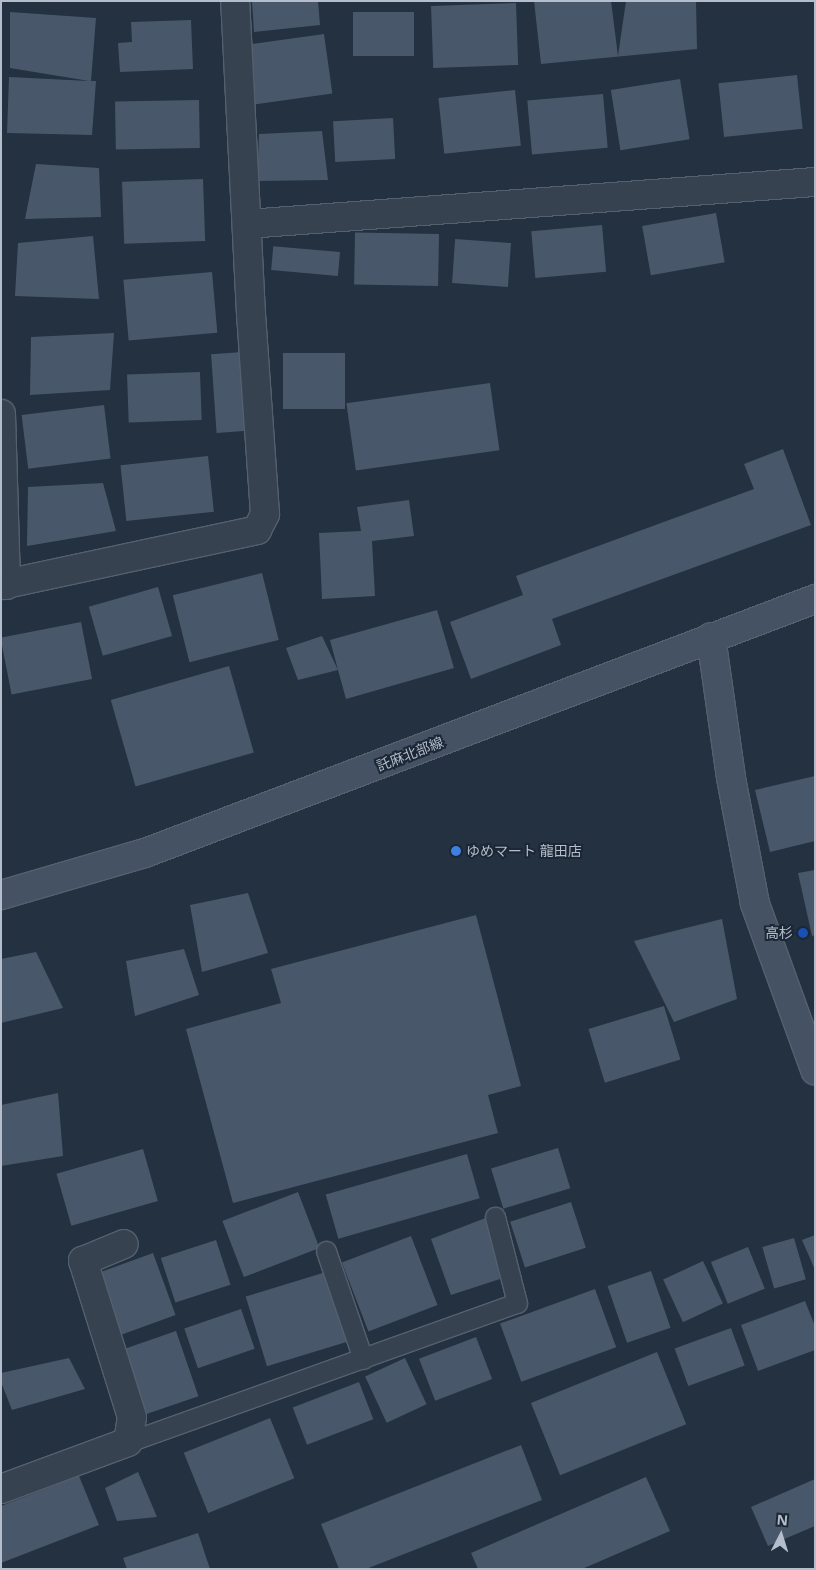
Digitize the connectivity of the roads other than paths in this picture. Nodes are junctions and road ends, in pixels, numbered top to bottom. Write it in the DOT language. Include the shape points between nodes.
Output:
graph roads {
  1 [pos="235,1"];
  2 [pos="815,182"];
  3 [pos="247,224"];
  4 [pos="1,414"];
  5 [pos="4,585"];
  6 [pos="814,595"];
  7 [pos="712,637"];
  8 [pos="1,895"];
  9 [pos="815,1070"];
  10 [pos="495,1216"];
  11 [pos="124,1244"];
  12 [pos="326,1251"];
  13 [pos="363,1359"];
  14 [pos="128,1442"];
  15 [pos="1,1490"];
  1 -- 3 [label="street"];
  2 -- 3 [label="street"];
  3 -- 5 [label="street" via="265,514 257,530"];
  4 -- 5 [label="street"];
  6 -- 7 [label="main road, 託麻北部線"];
  7 -- 8 [label="main road, 託麻北部線" via="145,853"];
  7 -- 9 [label="main road" via="731,778 755,904"];
  10 -- 13 [label="lane" via="517,1303"];
  11 -- 14 [label="street" via="83,1261 132,1417"];
  12 -- 13 [label="lane"];
  13 -- 14 [label="lane"];
  14 -- 15 [label="street"];
}
